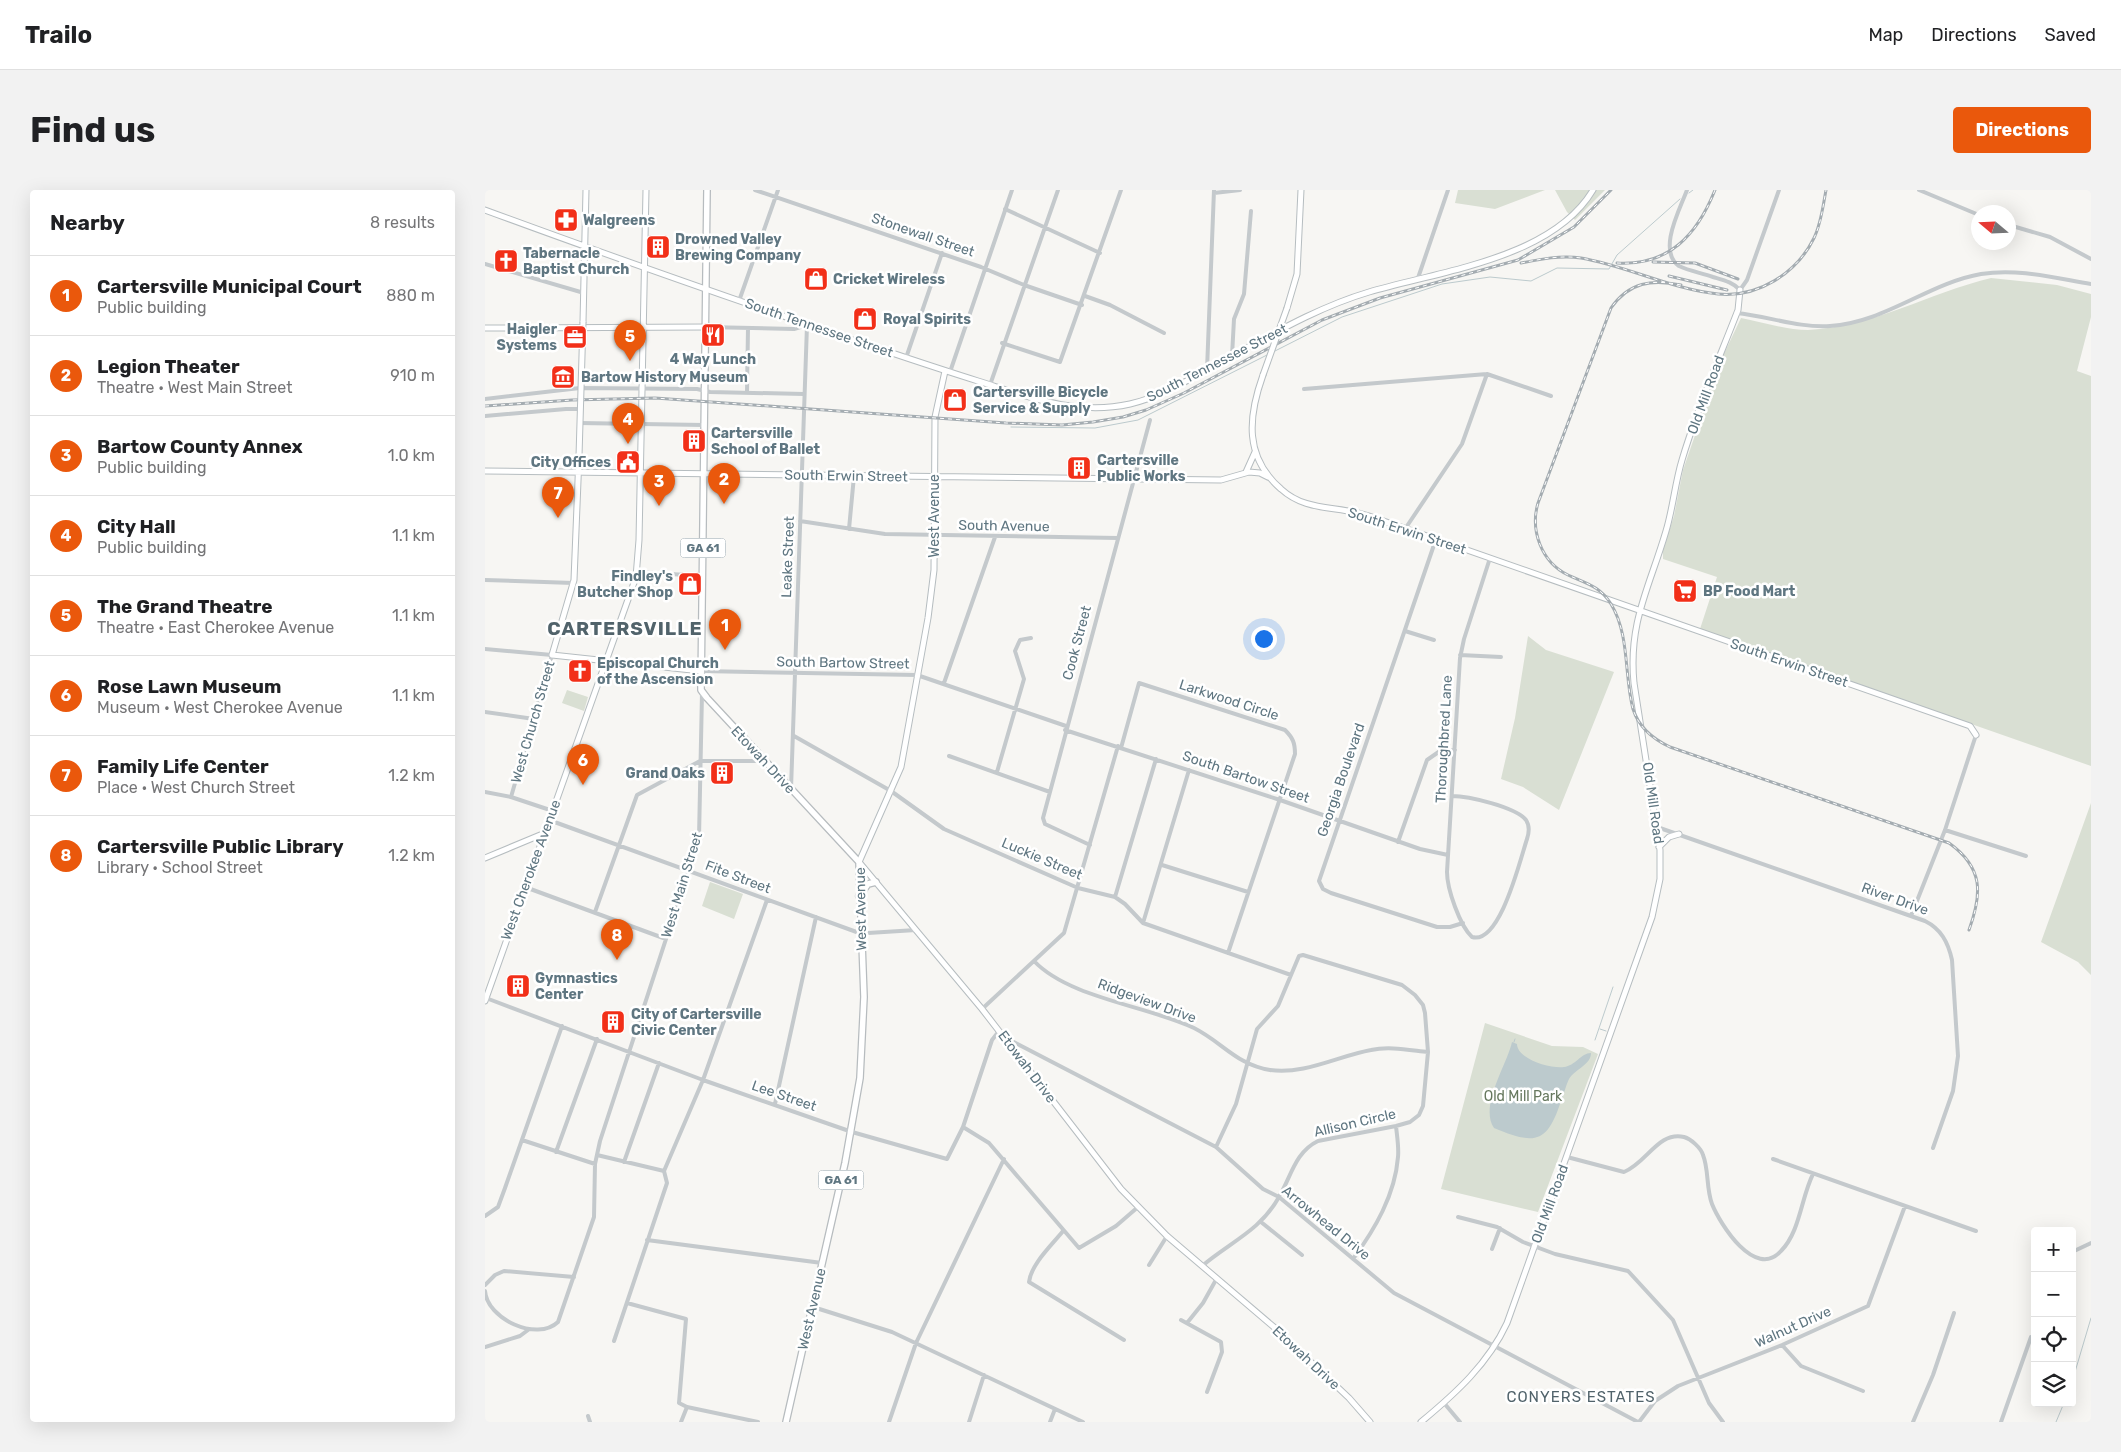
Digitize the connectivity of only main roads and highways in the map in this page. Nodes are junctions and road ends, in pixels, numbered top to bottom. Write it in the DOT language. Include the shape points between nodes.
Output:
graph roads {
  1 [pos="707,190"];
  2 [pos="702,693"];
  3 [pos="859,862"];
  4 [pos="876,882"];
  5 [pos="859,896"];
  6 [pos="786,1422"];
  1 -- 2 [label="main road, West Main Street / GA 61"];
  2 -- 3 [label="main road, Etowah Drive"];
  3 -- 5 [label="main road, West Avenue / GA 61"];
  4 -- 5 [label="main road" via="868,884"];
  5 -- 6 [label="main road, West Avenue / GA 61" via="865,933 863,1058 852,1132"];
}
